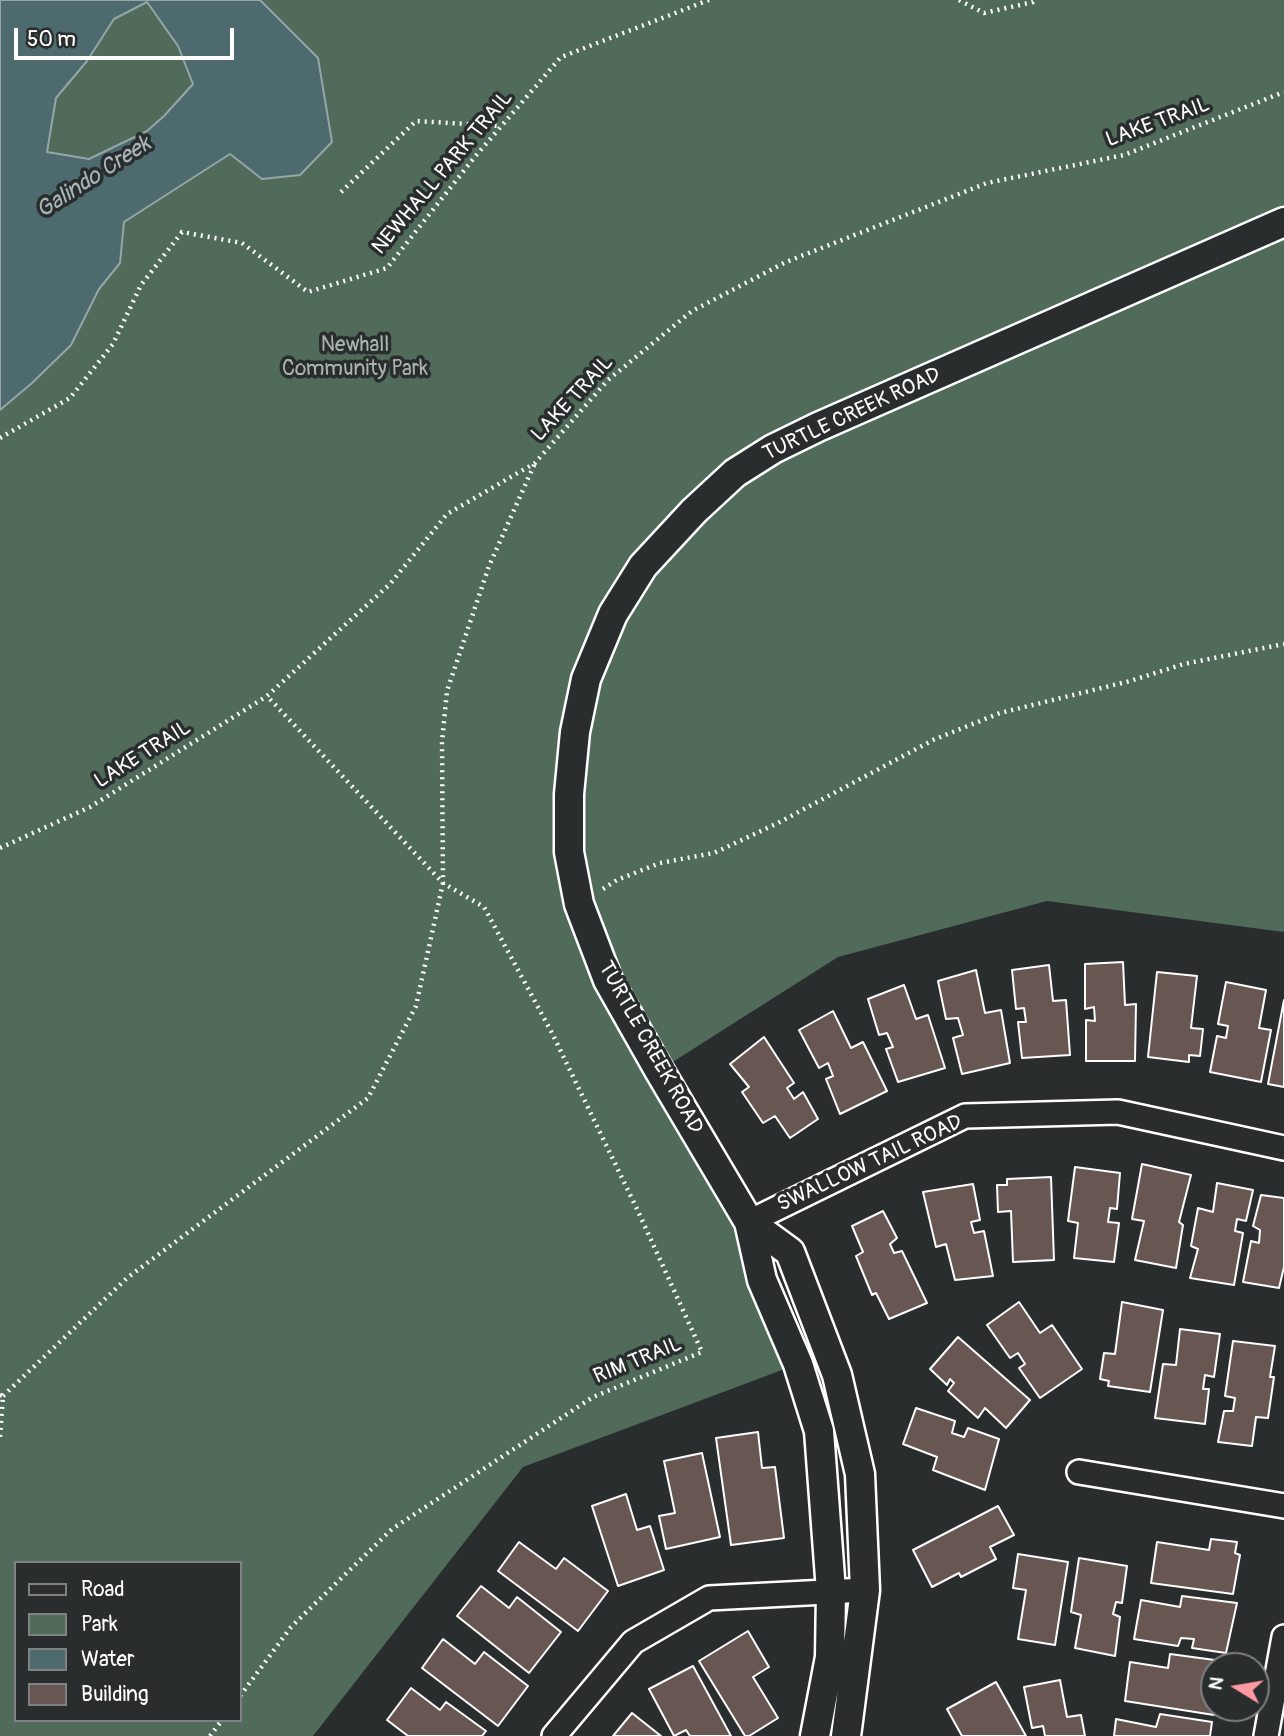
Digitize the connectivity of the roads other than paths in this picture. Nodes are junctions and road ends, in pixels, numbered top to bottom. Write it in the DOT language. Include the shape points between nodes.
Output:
graph roads {
  1 [pos="1284,222"];
  2 [pos="1284,1148"];
  3 [pos="749,1222"];
  4 [pos="1079,1472"];
  5 [pos="1284,1506"];
  6 [pos="865,1590"];
  7 [pos="831,1591"];
  8 [pos="1284,1637"];
  9 [pos="554,1736"];
  10 [pos="815,1736"];
  11 [pos="846,1736"];
  12 [pos="1266,1736"];
  1 -- 3 [label="street, TURTLE CREEK ROAD" via="773,449 735,473 694,511 643,566 613,614 586,679 575,732 569,852 579,904 608,980"];
  2 -- 3 [label="street, SWALLOW TAIL ROAD" via="1118,1112 965,1116"];
  3 -- 6 [label="street, TURTLE CREEK ROAD" via="790,1252 837,1375 860,1474"];
  3 -- 7 [label="street, TURTLE CREEK ROAD" via="762,1280 798,1364 819,1430"];
  4 -- 5 [label="street"];
  6 -- 7 [label="street"];
  6 -- 11 [label="street, TURTLE CREEK ROAD"];
  7 -- 9 [label="street" via="709,1598 632,1642"];
  7 -- 10 [label="street, TURTLE CREEK ROAD" via="830,1657"];
  8 -- 12 [label="street"];
}
